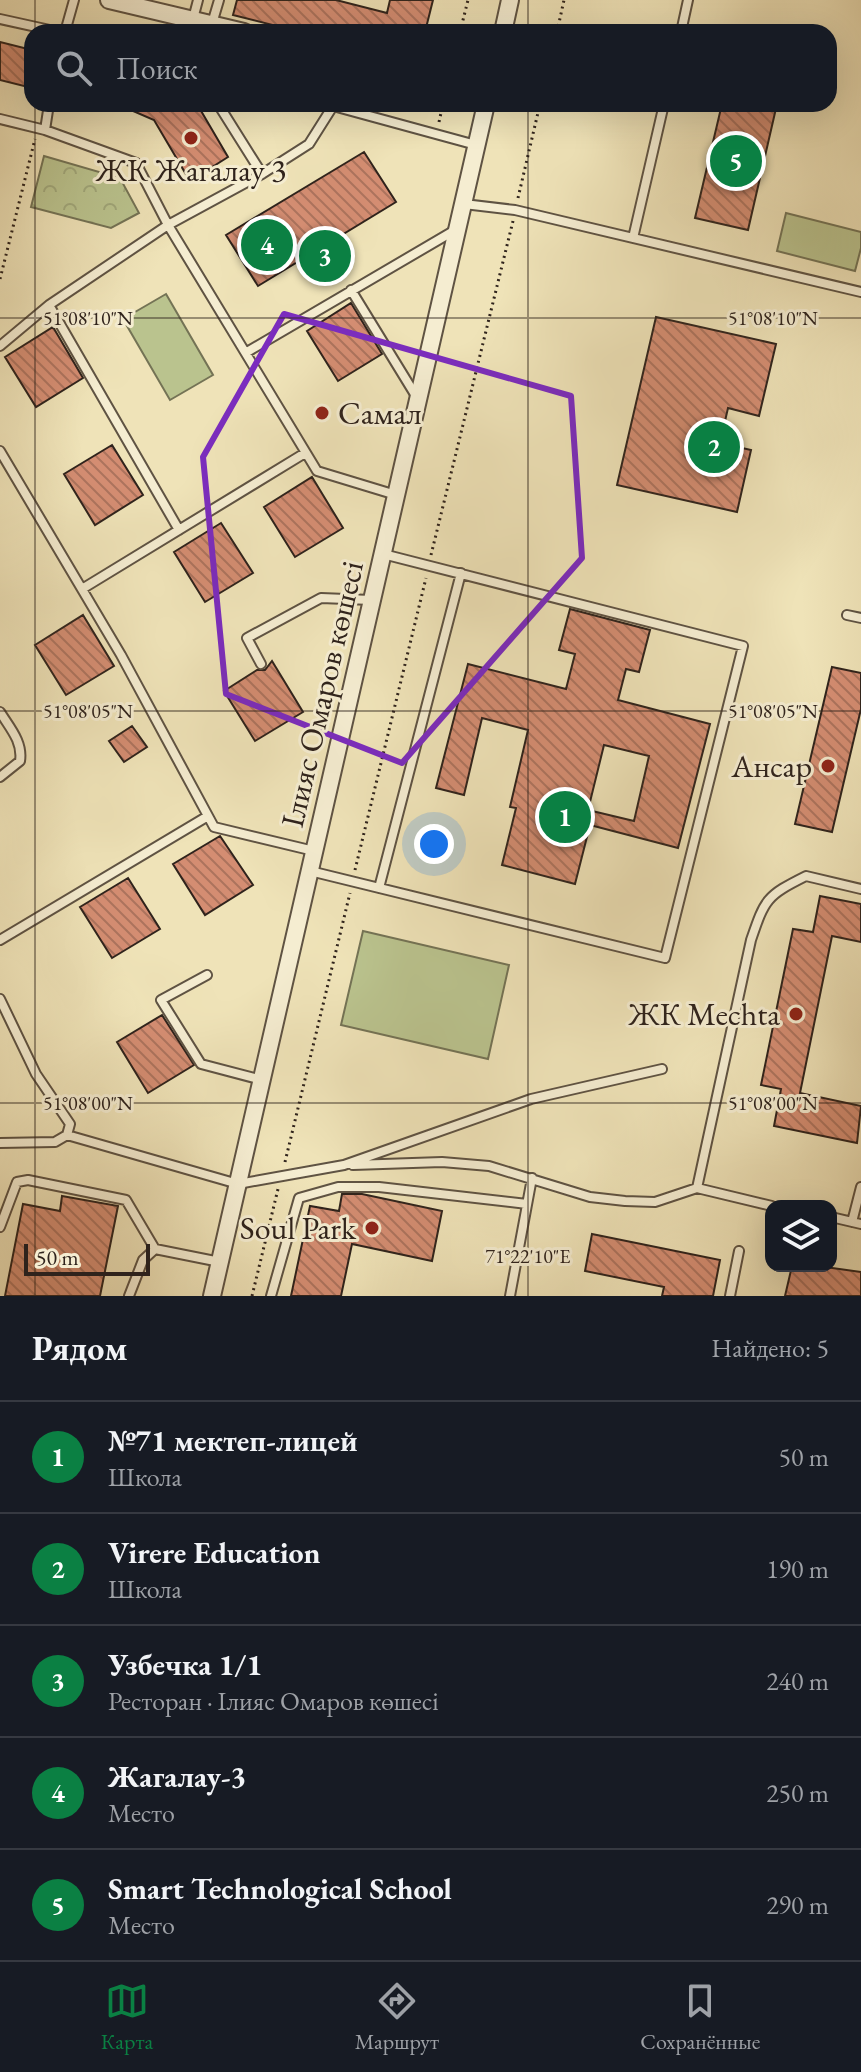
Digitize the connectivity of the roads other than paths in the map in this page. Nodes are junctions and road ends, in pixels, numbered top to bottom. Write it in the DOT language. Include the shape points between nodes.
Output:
graph roads {
  1 [pos="74,0"];
  2 [pos="109,0"];
  3 [pos="198,0"];
  4 [pos="219,0"];
  5 [pos="510,0"];
  6 [pos="688,0"];
  7 [pos="0,19"];
  8 [pos="193,19"];
  9 [pos="24,24"];
  10 [pos="67,24"];
  11 [pos="203,24"];
  12 [pos="212,24"];
  13 [pos="505,24"];
  14 [pos="683,24"];
  15 [pos="47,112"];
  16 [pos="223,112"];
  17 [pos="327,112"];
  18 [pos="358,112"];
  19 [pos="484,112"];
  20 [pos="662,112"];
  21 [pos="0,119"];
  22 [pos="42,129"];
  23 [pos="476,145"];
  24 [pos="262,174"];
  25 [pos="463,204"];
  26 [pos="168,225"];
  27 [pos="457,229"];
  28 [pos="633,238"];
  29 [pos="351,290"];
  30 [pos="861,292"];
  31 [pos="49,305"];
  32 [pos="0,346"];
  33 [pos="247,352"];
  34 [pos="418,400"];
  35 [pos="0,451"];
  36 [pos="305,453"];
  37 [pos="396,495"];
  38 [pos="179,530"];
  39 [pos="383,554"];
  40 [pos="461,573"];
  41 [pos="82,589"];
  42 [pos="372,600"];
  43 [pos="847,615"];
  44 [pos="861,618"];
  45 [pos="261,664"];
  46 [pos="0,712"];
  47 [pos="0,777"];
  48 [pos="208,816"];
  49 [pos="315,851"];
  50 [pos="310,871"];
  51 [pos="379,888"];
  52 [pos="861,889"];
  53 [pos="0,940"];
  54 [pos="207,975"];
  55 [pos="0,999"];
  56 [pos="662,1069"];
  57 [pos="262,1080"];
  58 [pos="67,1135"];
  59 [pos="0,1143"];
  60 [pos="344,1165"];
  61 [pos="532,1178"];
  62 [pos="238,1184"];
  63 [pos="861,1187"];
  64 [pos="697,1188"];
  65 [pos="527,1204"];
  66 [pos="765,1204"];
  67 [pos="837,1218"];
  68 [pos="857,1223"];
  69 [pos="0,1227"];
  70 [pos="155,1249"];
  71 [pos="739,1251"];
  72 [pos="220,1263"];
  73 [pos="129,1296"];
  74 [pos="212,1296"];
  75 [pos="271,1296"];
  76 [pos="510,1296"];
  77 [pos="730,1296"];
  1 -- 10 [label="lane"];
  2 -- 8 [label="street"];
  3 -- 8 [label="lane"];
  4 -- 12 [label="lane"];
  5 -- 13 [label="street"];
  6 -- 14 [label="lane"];
  7 -- 9 [label="lane"];
  8 -- 11 [label="street"];
  15 -- 22 [label="lane"];
  16 -- 24 [label="lane"];
  17 -- 24 [label="lane" via="309,144"];
  18 -- 23 [label="lane"];
  19 -- 23 [label="street, Ілияс Омаров көшесі"];
  20 -- 28 [label="lane"];
  21 -- 22 [label="lane"];
  22 -- 26 [label="lane" via="136,163"];
  23 -- 25 [label="street, Ілияс Омаров көшесі"];
  24 -- 26 [label="lane"];
  25 -- 27 [label="street, Ілияс Омаров көшесі"];
  25 -- 28 [label="lane" via="515,210"];
  26 -- 31 [label="lane"];
  26 -- 33 [label="lane"];
  27 -- 29 [label="lane"];
  27 -- 34 [label="street, Ілияс Омаров көшесі"];
  28 -- 30 [label="lane"];
  29 -- 33 [label="lane"];
  29 -- 34 [label="lane"];
  31 -- 32 [label="lane"];
  31 -- 38 [label="lane"];
  33 -- 36 [label="lane"];
  34 -- 37 [label="street, Ілияс Омаров көшесі"];
  35 -- 41 [label="lane"];
  36 -- 37 [label="lane" via="317,471"];
  36 -- 38 [label="lane"];
  37 -- 39 [label="street, Ілияс Омаров көшесі"];
  38 -- 41 [label="lane"];
  39 -- 40 [label="lane"];
  39 -- 42 [label="street, Ілияс Омаров көшесі"];
  40 -- 51 [label="lane"];
  40 -- 51 [label="lane" via="743,646 665,958"];
  41 -- 48 [label="lane"];
  42 -- 45 [label="lane" via="321,598 247,638"];
  42 -- 49 [label="street, Ілияс Омаров көшесі"];
  43 -- 44 [label="lane"];
  46 -- 47 [label="lane" via="21,753 20,761"];
  48 -- 49 [label="lane" via="214,827"];
  48 -- 53 [label="lane"];
  49 -- 50 [label="street, Ілияс Омаров көшесі"];
  50 -- 51 [label="lane"];
  50 -- 57 [label="street, Ілияс Омаров көшесі"];
  52 -- 64 [label="lane" via="806,876 764,904 751,940"];
  54 -- 57 [label="lane" via="161,1000 201,1064"];
  55 -- 58 [label="lane" via="36,1074 69,1119"];
  56 -- 60 [label="lane" via="531,1099"];
  57 -- 62 [label="street, Ілияс Омаров көшесі"];
  58 -- 59 [label="lane" via="55,1142"];
  58 -- 62 [label="lane"];
  60 -- 61 [label="lane" via="442,1162 489,1166"];
  60 -- 62 [label="lane"];
  61 -- 64 [label="lane" via="590,1197 625,1201 655,1202"];
  61 -- 65 [label="lane"];
  62 -- 72 [label="street, Ілияс Омаров көшесі"];
  63 -- 68 [label="lane"];
  64 -- 66 [label="lane"];
  65 -- 75 [label="lane" via="379,1187 338,1187 299,1198"];
  65 -- 76 [label="lane"];
  67 -- 68 [label="lane"];
  69 -- 70 [label="lane" via="17,1182 28,1180 126,1200"];
  70 -- 72 [label="lane"];
  70 -- 73 [label="lane" via="143,1260"];
  71 -- 77 [label="lane"];
  72 -- 74 [label="street, Ілияс Омаров көшесі"];
}
